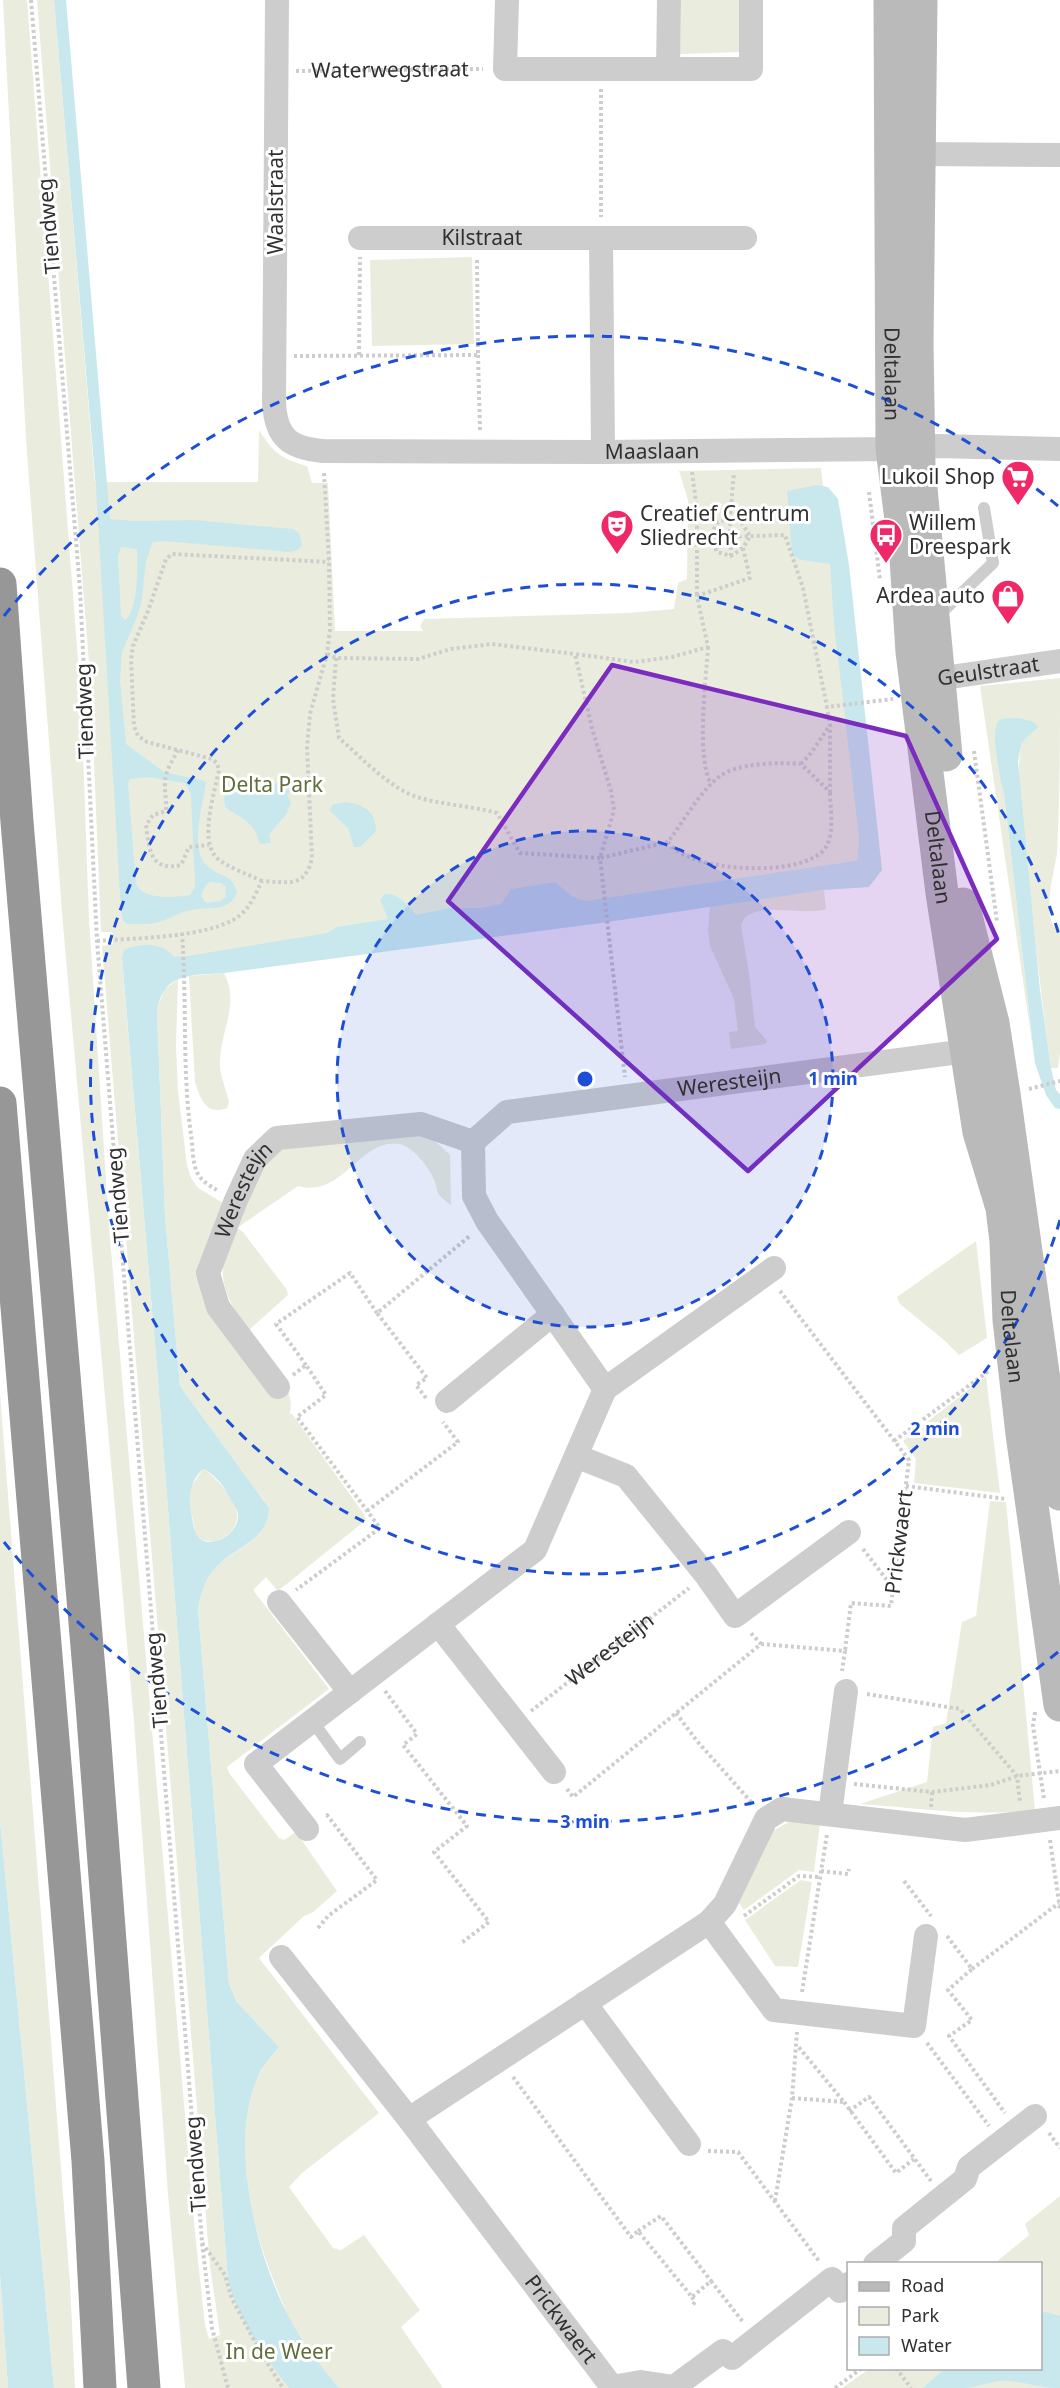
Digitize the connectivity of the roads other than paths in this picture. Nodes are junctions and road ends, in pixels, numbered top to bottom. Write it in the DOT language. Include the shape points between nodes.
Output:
graph roads {
  1 [pos="277,0"];
  2 [pos="507,0"];
  3 [pos="669,0"];
  4 [pos="751,0"];
  5 [pos="890,0"];
  6 [pos="921,0"];
  7 [pos="668,69"];
  8 [pos="919,154"];
  9 [pos="1060,155"];
  10 [pos="360,238"];
  11 [pos="602,238"];
  12 [pos="745,238"];
  13 [pos="274,403"];
  14 [pos="906,448"];
  15 [pos="1060,449"];
  16 [pos="603,452"];
  17 [pos="984,508"];
  18 [pos="0,584"];
  19 [pos="934,620"];
  20 [pos="1060,661"];
  21 [pos="920,686"];
  22 [pos="981,1049"];
  23 [pos="0,1103"];
  24 [pos="473,1142"];
  25 [pos="770,1271"];
  26 [pos="553,1314"];
  27 [pos="278,1387"];
  28 [pos="605,1389"];
  29 [pos="441,1406"];
  30 [pos="1045,1432"];
  31 [pos="576,1456"];
  32 [pos="1060,1494"];
  33 [pos="849,1532"];
  34 [pos="279,1602"];
  35 [pos="1053,1604"];
  36 [pos="438,1624"];
  37 [pos="843,1685"];
  38 [pos="350,1692"];
  39 [pos="1059,1695"];
  40 [pos="313,1722"];
  41 [pos="360,1742"];
  42 [pos="554,1772"];
  43 [pos="830,1814"];
  44 [pos="1053,1819"];
  45 [pos="307,1829"];
  46 [pos="933,1927"];
  47 [pos="714,1928"];
  48 [pos="281,1957"];
  49 [pos="585,2003"];
  50 [pos="409,2119"];
  51 [pos="1018,2129"];
  52 [pos="689,2144"];
  53 [pos="878,2262"];
  54 [pos="840,2282"];
  55 [pos="100,2388"];
  56 [pos="144,2388"];
  1 -- 13 [label="street, Waalstraat"];
  2 -- 7 [label="street" via="506,69"];
  3 -- 7 [label="street"];
  4 -- 7 [label="street" via="751,69"];
  5 -- 14 [label="street, Deltalaan"];
  6 -- 8 [label="street, Deltalaan"];
  8 -- 9 [label="street"];
  8 -- 14 [label="street, Deltalaan" via="917,343"];
  10 -- 11 [label="street, Kilstraat"];
  11 -- 12 [label="street, Kilstraat"];
  11 -- 16 [label="street"];
  13 -- 16 [label="street, Maaslaan" via="275,420 285,438 300,449"];
  14 -- 15 [label="street, Maaslaan" via="975,452"];
  14 -- 16 [label="street, Maaslaan"];
  14 -- 19 [label="street, Deltalaan" via="924,522"];
  14 -- 21 [label="street, Deltalaan" via="906,560 912,652"];
  17 -- 19 [label="lane" via="993,563"];
  18 -- 56 [label="highway"];
  19 -- 21 [label="street, Deltalaan"];
  20 -- 21 [label="street, Geulstraat"];
  21 -- 22 [label="street, Deltalaan" via="954,870 993,1023"];
  22 -- 24 [label="street, Weresteijn" via="507,1112"];
  22 -- 30 [label="street, Deltalaan"];
  23 -- 55 [label="highway" via="88,2161"];
  24 -- 26 [label="street" via="474,1196 487,1221"];
  24 -- 27 [label="street, Weresteijn" via="421,1124 278,1138 255,1159 208,1273 218,1307"];
  25 -- 28 [label="street"];
  26 -- 28 [label="street"];
  26 -- 29 [label="street"];
  28 -- 31 [label="street"];
  30 -- 32 [label="street, Deltalaan"];
  30 -- 35 [label="street, Deltalaan"];
  31 -- 33 [label="street" via="626,1476 735,1616"];
  31 -- 36 [label="street" via="535,1550"];
  34 -- 38 [label="street"];
  35 -- 39 [label="street, Deltalaan"];
  36 -- 38 [label="street"];
  36 -- 42 [label="street"];
  37 -- 43 [label="street"];
  38 -- 40 [label="street"];
  40 -- 41 [label="lane" via="340,1759"];
  40 -- 45 [label="street" via="256,1764"];
  43 -- 44 [label="street" via="965,1830"];
  43 -- 47 [label="street" via="782,1809 766,1819"];
  46 -- 47 [label="street" via="914,2025 774,2010"];
  47 -- 49 [label="street"];
  48 -- 50 [label="street, Prickwaert"];
  49 -- 50 [label="street"];
  49 -- 52 [label="street"];
  50 -- 54 [label="street, Prickwaert" via="612,2386 642,2382 675,2387 723,2351 732,2358"];
  51 -- 53 [label="street" via="969,2167 965,2179 904,2228 904,2241"];
}
